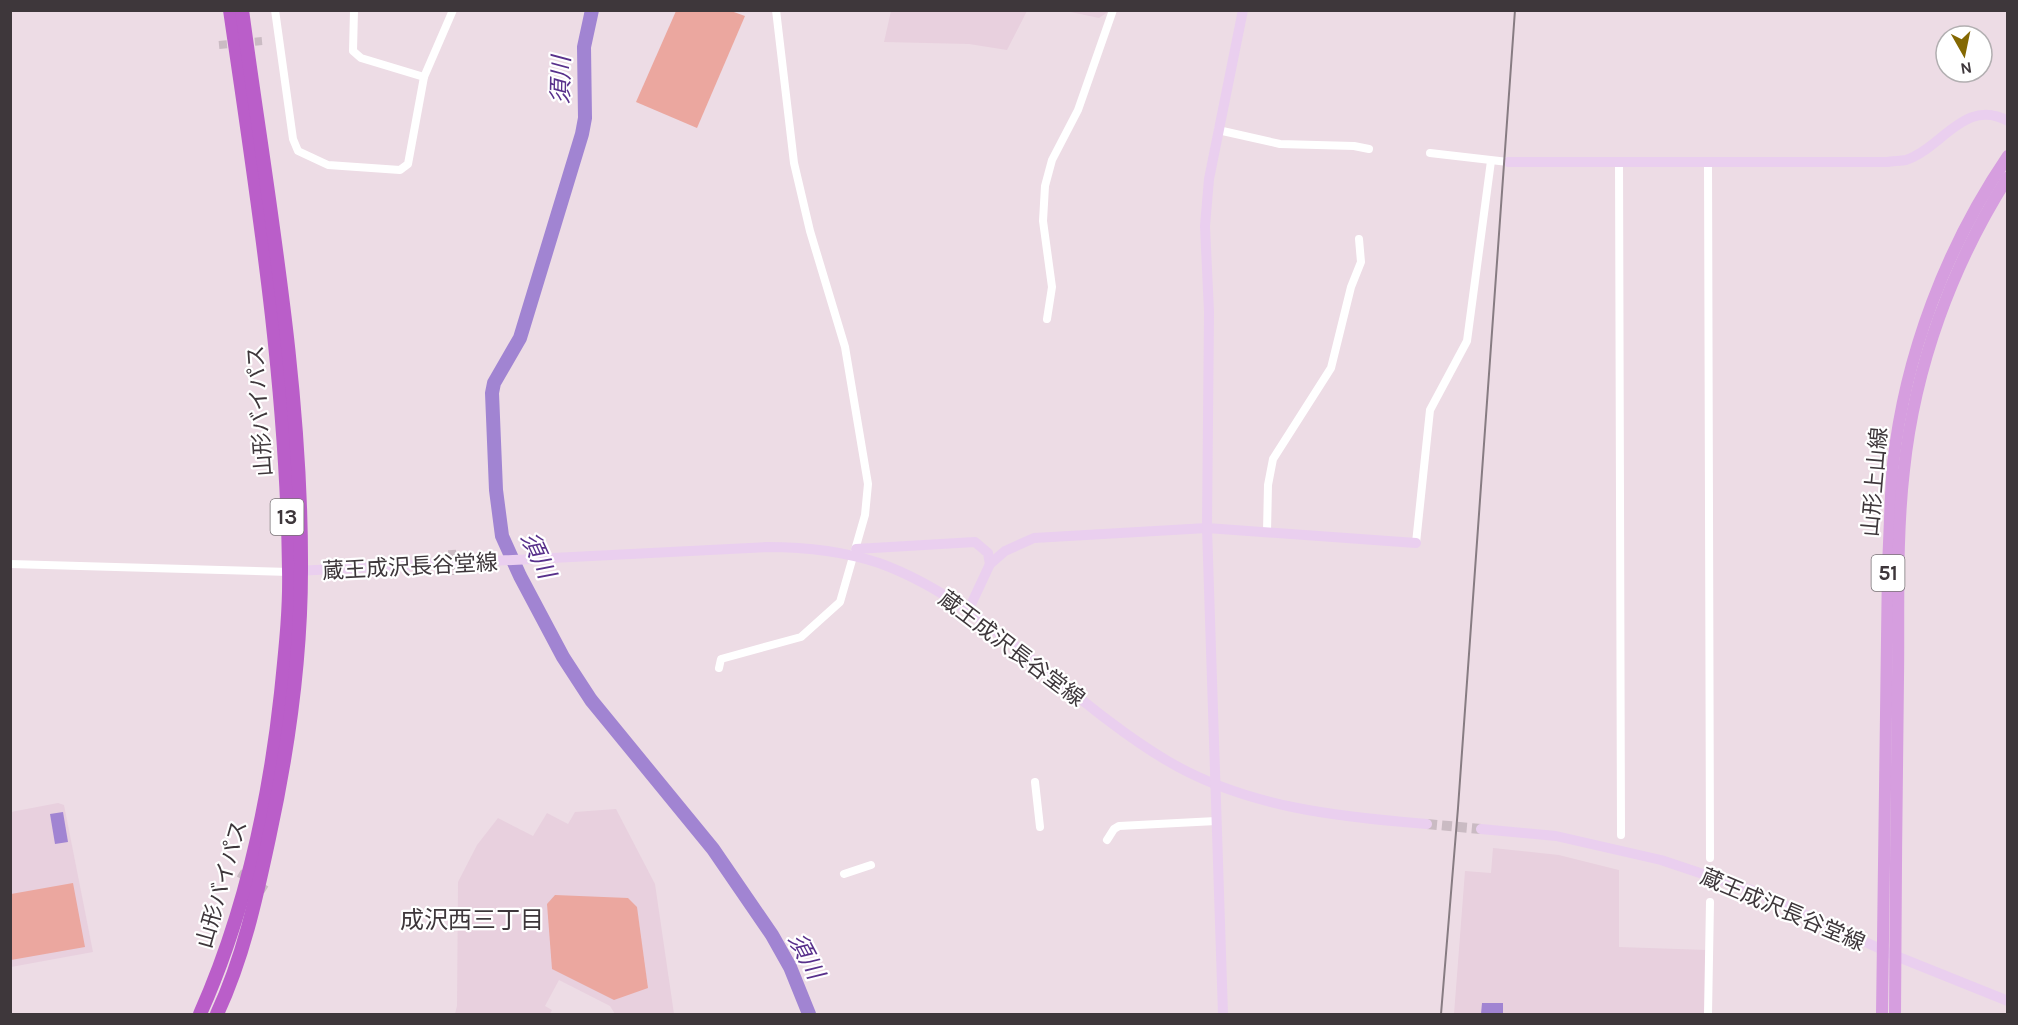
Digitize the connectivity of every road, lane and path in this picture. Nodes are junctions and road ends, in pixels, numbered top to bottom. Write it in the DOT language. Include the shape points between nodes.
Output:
graph roads {
  1 [pos="230,10"];
  2 [pos="242,10"];
  3 [pos="275,10"];
  4 [pos="354,10"];
  5 [pos="453,10"];
  6 [pos="776,10"];
  7 [pos="1113,10"];
  8 [pos="1243,10"];
  9 [pos="424,77"];
  10 [pos="2007,121"];
  11 [pos="1218,130"];
  12 [pos="1369,149"];
  13 [pos="1430,153"];
  14 [pos="2007,156"];
  15 [pos="1491,161"];
  16 [pos="1508,162"];
  17 [pos="1619,162"];
  18 [pos="1708,162"];
  19 [pos="2007,177"];
  20 [pos="1359,239"];
  21 [pos="1047,319"];
  22 [pos="1207,528"];
  23 [pos="1267,532"];
  24 [pos="1416,543"];
  25 [pos="855,553"];
  26 [pos="10,564"];
  27 [pos="990,564"];
  28 [pos="295,572"];
  29 [pos="968,611"];
  30 [pos="719,668"];
  31 [pos="1035,782"];
  32 [pos="1217,784"];
  33 [pos="1216,821"];
  34 [pos="1427,824"];
  35 [pos="1040,827"];
  36 [pos="1481,829"];
  37 [pos="1621,835"];
  38 [pos="1107,840"];
  39 [pos="1710,858"];
  40 [pos="871,865"];
  41 [pos="844,874"];
  42 [pos="1710,902"];
  43 [pos="1882,950"];
  44 [pos="1896,956"];
  45 [pos="2007,1001"];
  46 [pos="200,1014"];
  47 [pos="217,1014"];
  48 [pos="1223,1014"];
  49 [pos="1708,1014"];
  50 [pos="1882,1014"];
  51 [pos="1895,1014"];
  1 -- 28 [label="highway, 山形バイパス / 13" via="277,359"];
  2 -- 28 [label="highway, 山形バイパス / 13" via="288,343 298,454"];
  3 -- 9 [label="street" via="293,139 298,151 317,161 400,170 408,164"];
  4 -- 9 [label="street" via="353,51 361,58"];
  5 -- 9 [label="street"];
  6 -- 25 [label="street" via="794,163 845,347 867,473 865,515"];
  7 -- 21 [label="street" via="1078,110 1052,160 1045,186 1042,210 1052,287"];
  8 -- 11 [label="street"];
  10 -- 18 [label="street" via="1995,114 1976,115 1906,160"];
  11 -- 12 [label="street" via="1280,144"];
  11 -- 22 [label="street" via="1205,226 1209,324"];
  13 -- 15 [label="street"];
  14 -- 43 [label="main road, 山形上山線 / 51" via="1982,193 1931,304 1913,360 1893,464"];
  15 -- 16 [label="street"];
  15 -- 24 [label="street" via="1467,341 1430,410"];
  16 -- 17 [label="street"];
  17 -- 18 [label="street"];
  17 -- 37 [label="street"];
  18 -- 39 [label="street"];
  19 -- 44 [label="main road, 山形上山線 / 51" via="1974,234 1940,314 1915,405 1904,469 1899,584"];
  20 -- 23 [label="street" via="1361,262 1331,368 1273,459"];
  22 -- 23 [label="street"];
  22 -- 27 [label="street" via="1034,537 1005,551"];
  22 -- 32 [label="street"];
  23 -- 24 [label="street"];
  25 -- 27 [label="street" via="975,542 988,553"];
  25 -- 28 [label="street, 蔵王成沢長谷堂線" via="788,547"];
  25 -- 29 [label="street, 蔵王成沢長谷堂線" via="914,578"];
  25 -- 30 [label="street" via="840,602 810,631 801,637 721,659"];
  26 -- 28 [label="street"];
  27 -- 29 [label="street"];
  28 -- 46 [label="highway, 山形バイパス / 13" via="268,792 236,917"];
  28 -- 47 [label="highway, 山形バイパス / 13" via="297,653 279,793 243,949"];
  29 -- 32 [label="street, 蔵王成沢長谷堂線" via="1116,728 1168,761"];
  31 -- 35 [label="street"];
  32 -- 33 [label="street"];
  32 -- 34 [label="street, 蔵王成沢長谷堂線" via="1310,812"];
  33 -- 38 [label="street" via="1119,826"];
  33 -- 48 [label="street"];
  36 -- 43 [label="street, 蔵王成沢長谷堂線" via="1556,836 1661,860 1751,890"];
  40 -- 41 [label="street"];
  42 -- 49 [label="street"];
  43 -- 44 [label="street, 蔵王成沢長谷堂線"];
  43 -- 50 [label="main road, 山形上山線 / 51"];
  44 -- 45 [label="street, 蔵王成沢長谷堂線"];
  44 -- 51 [label="main road, 山形上山線 / 51"];
}
